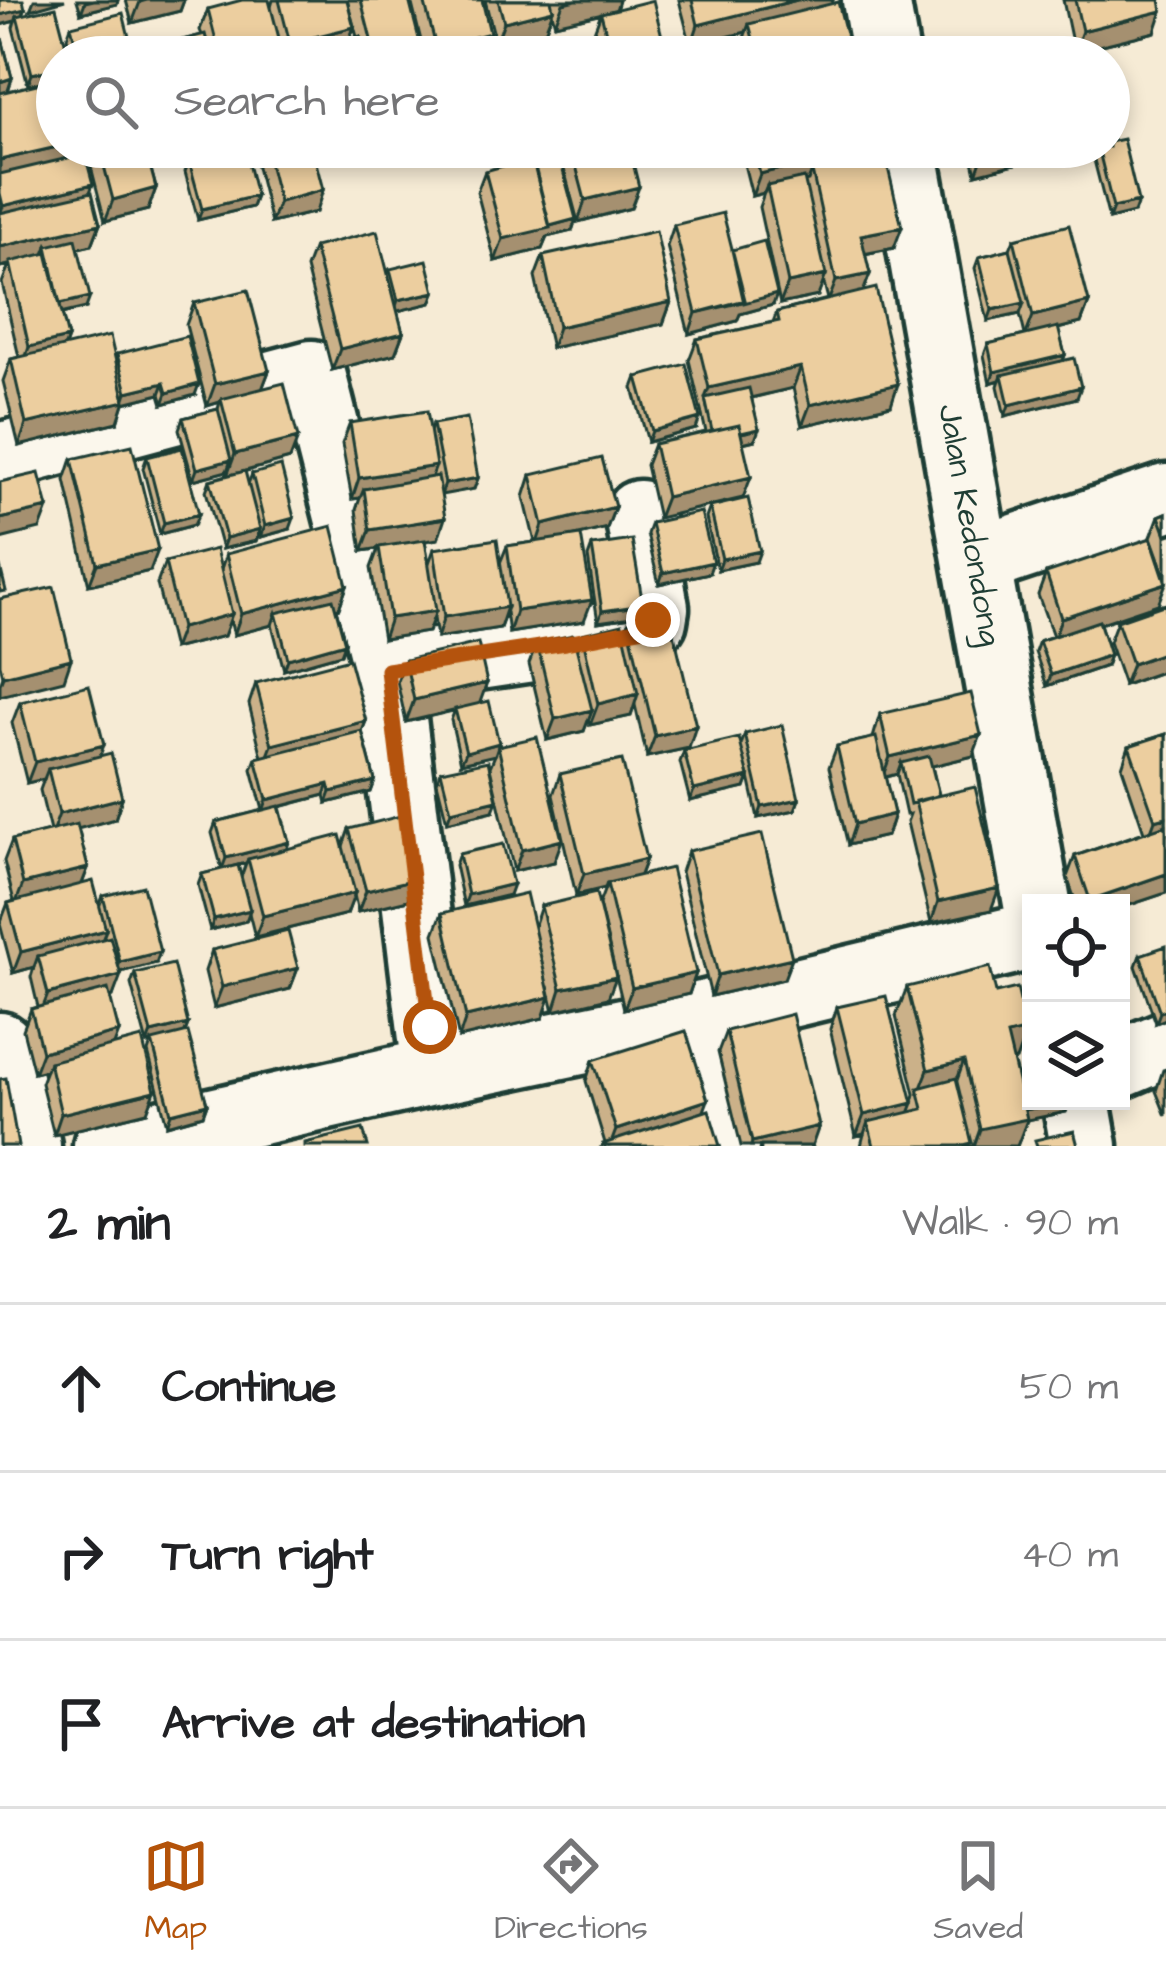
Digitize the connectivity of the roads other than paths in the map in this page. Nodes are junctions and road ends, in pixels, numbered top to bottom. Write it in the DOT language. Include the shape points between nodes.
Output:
graph roads {
  1 [pos="875,0"];
  2 [pos="882,36"];
  3 [pos="908,168"];
  4 [pos="0,457"];
  5 [pos="1166,498"];
  6 [pos="640,514"];
  7 [pos="977,561"];
  8 [pos="387,670"];
  9 [pos="1035,894"];
  10 [pos="1022,938"];
  11 [pos="689,1018"];
  12 [pos="1166,1045"];
  13 [pos="0,1046"];
  14 [pos="1130,1060"];
  15 [pos="436,1071"];
  16 [pos="1078,1110"];
  17 [pos="28,1146"];
  18 [pos="107,1146"];
  19 [pos="725,1146"];
  20 [pos="1084,1146"];
  1 -- 2 [label="street"];
  3 -- 7 [label="street, Jalan Kedondong"];
  4 -- 8 [label="street" via="312,374"];
  5 -- 7 [label="street"];
  6 -- 8 [label="street" via="656,608 645,628"];
  7 -- 9 [label="street, Jalan Kedondong"];
  8 -- 15 [label="street"];
  10 -- 11 [label="street"];
  11 -- 15 [label="street"];
  11 -- 19 [label="street"];
  12 -- 14 [label="street"];
  13 -- 17 [label="street"];
  15 -- 18 [label="street"];
  16 -- 20 [label="street"];
}
